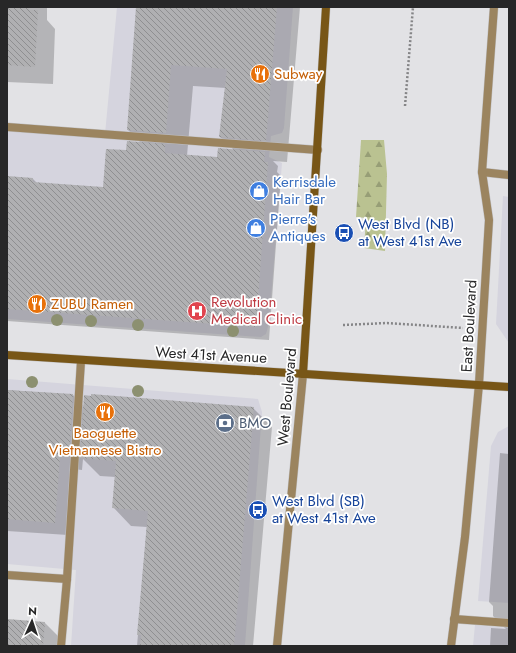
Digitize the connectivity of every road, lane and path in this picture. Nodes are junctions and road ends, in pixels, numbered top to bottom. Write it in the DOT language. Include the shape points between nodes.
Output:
graph roads {
  1 [pos="326,7"];
  2 [pos="413,7"];
  3 [pos="494,7"];
  4 [pos="405,106"];
  5 [pos="7,127"];
  6 [pos="318,150"];
  7 [pos="482,172"];
  8 [pos="509,175"];
  9 [pos="343,325"];
  10 [pos="466,328"];
  11 [pos="7,355"];
  12 [pos="81,361"];
  13 [pos="303,374"];
  14 [pos="479,384"];
  15 [pos="509,387"];
  16 [pos="7,575"];
  17 [pos="66,579"];
  18 [pos="454,619"];
  19 [pos="509,623"];
  20 [pos="61,646"];
  21 [pos="277,646"];
  22 [pos="451,646"];
  1 -- 6 [label="main road, West Boulevard"];
  2 -- 4 [label="path"];
  3 -- 7 [label="street, East Boulevard"];
  5 -- 6 [label="street"];
  6 -- 13 [label="main road, West Boulevard"];
  7 -- 8 [label="street"];
  7 -- 14 [label="street, East Boulevard" via="489,220"];
  9 -- 10 [label="path" via="387,323"];
  11 -- 12 [label="main road, West 41st Avenue"];
  12 -- 13 [label="main road, West 41st Avenue"];
  12 -- 17 [label="street"];
  13 -- 14 [label="main road, West 41st Avenue"];
  13 -- 21 [label="street, West Boulevard"];
  14 -- 15 [label="main road, West 41st Avenue"];
  14 -- 18 [label="street, East Boulevard" via="465,537"];
  16 -- 17 [label="street"];
  17 -- 20 [label="street"];
  18 -- 19 [label="street"];
  18 -- 22 [label="street, East Boulevard"];
}
